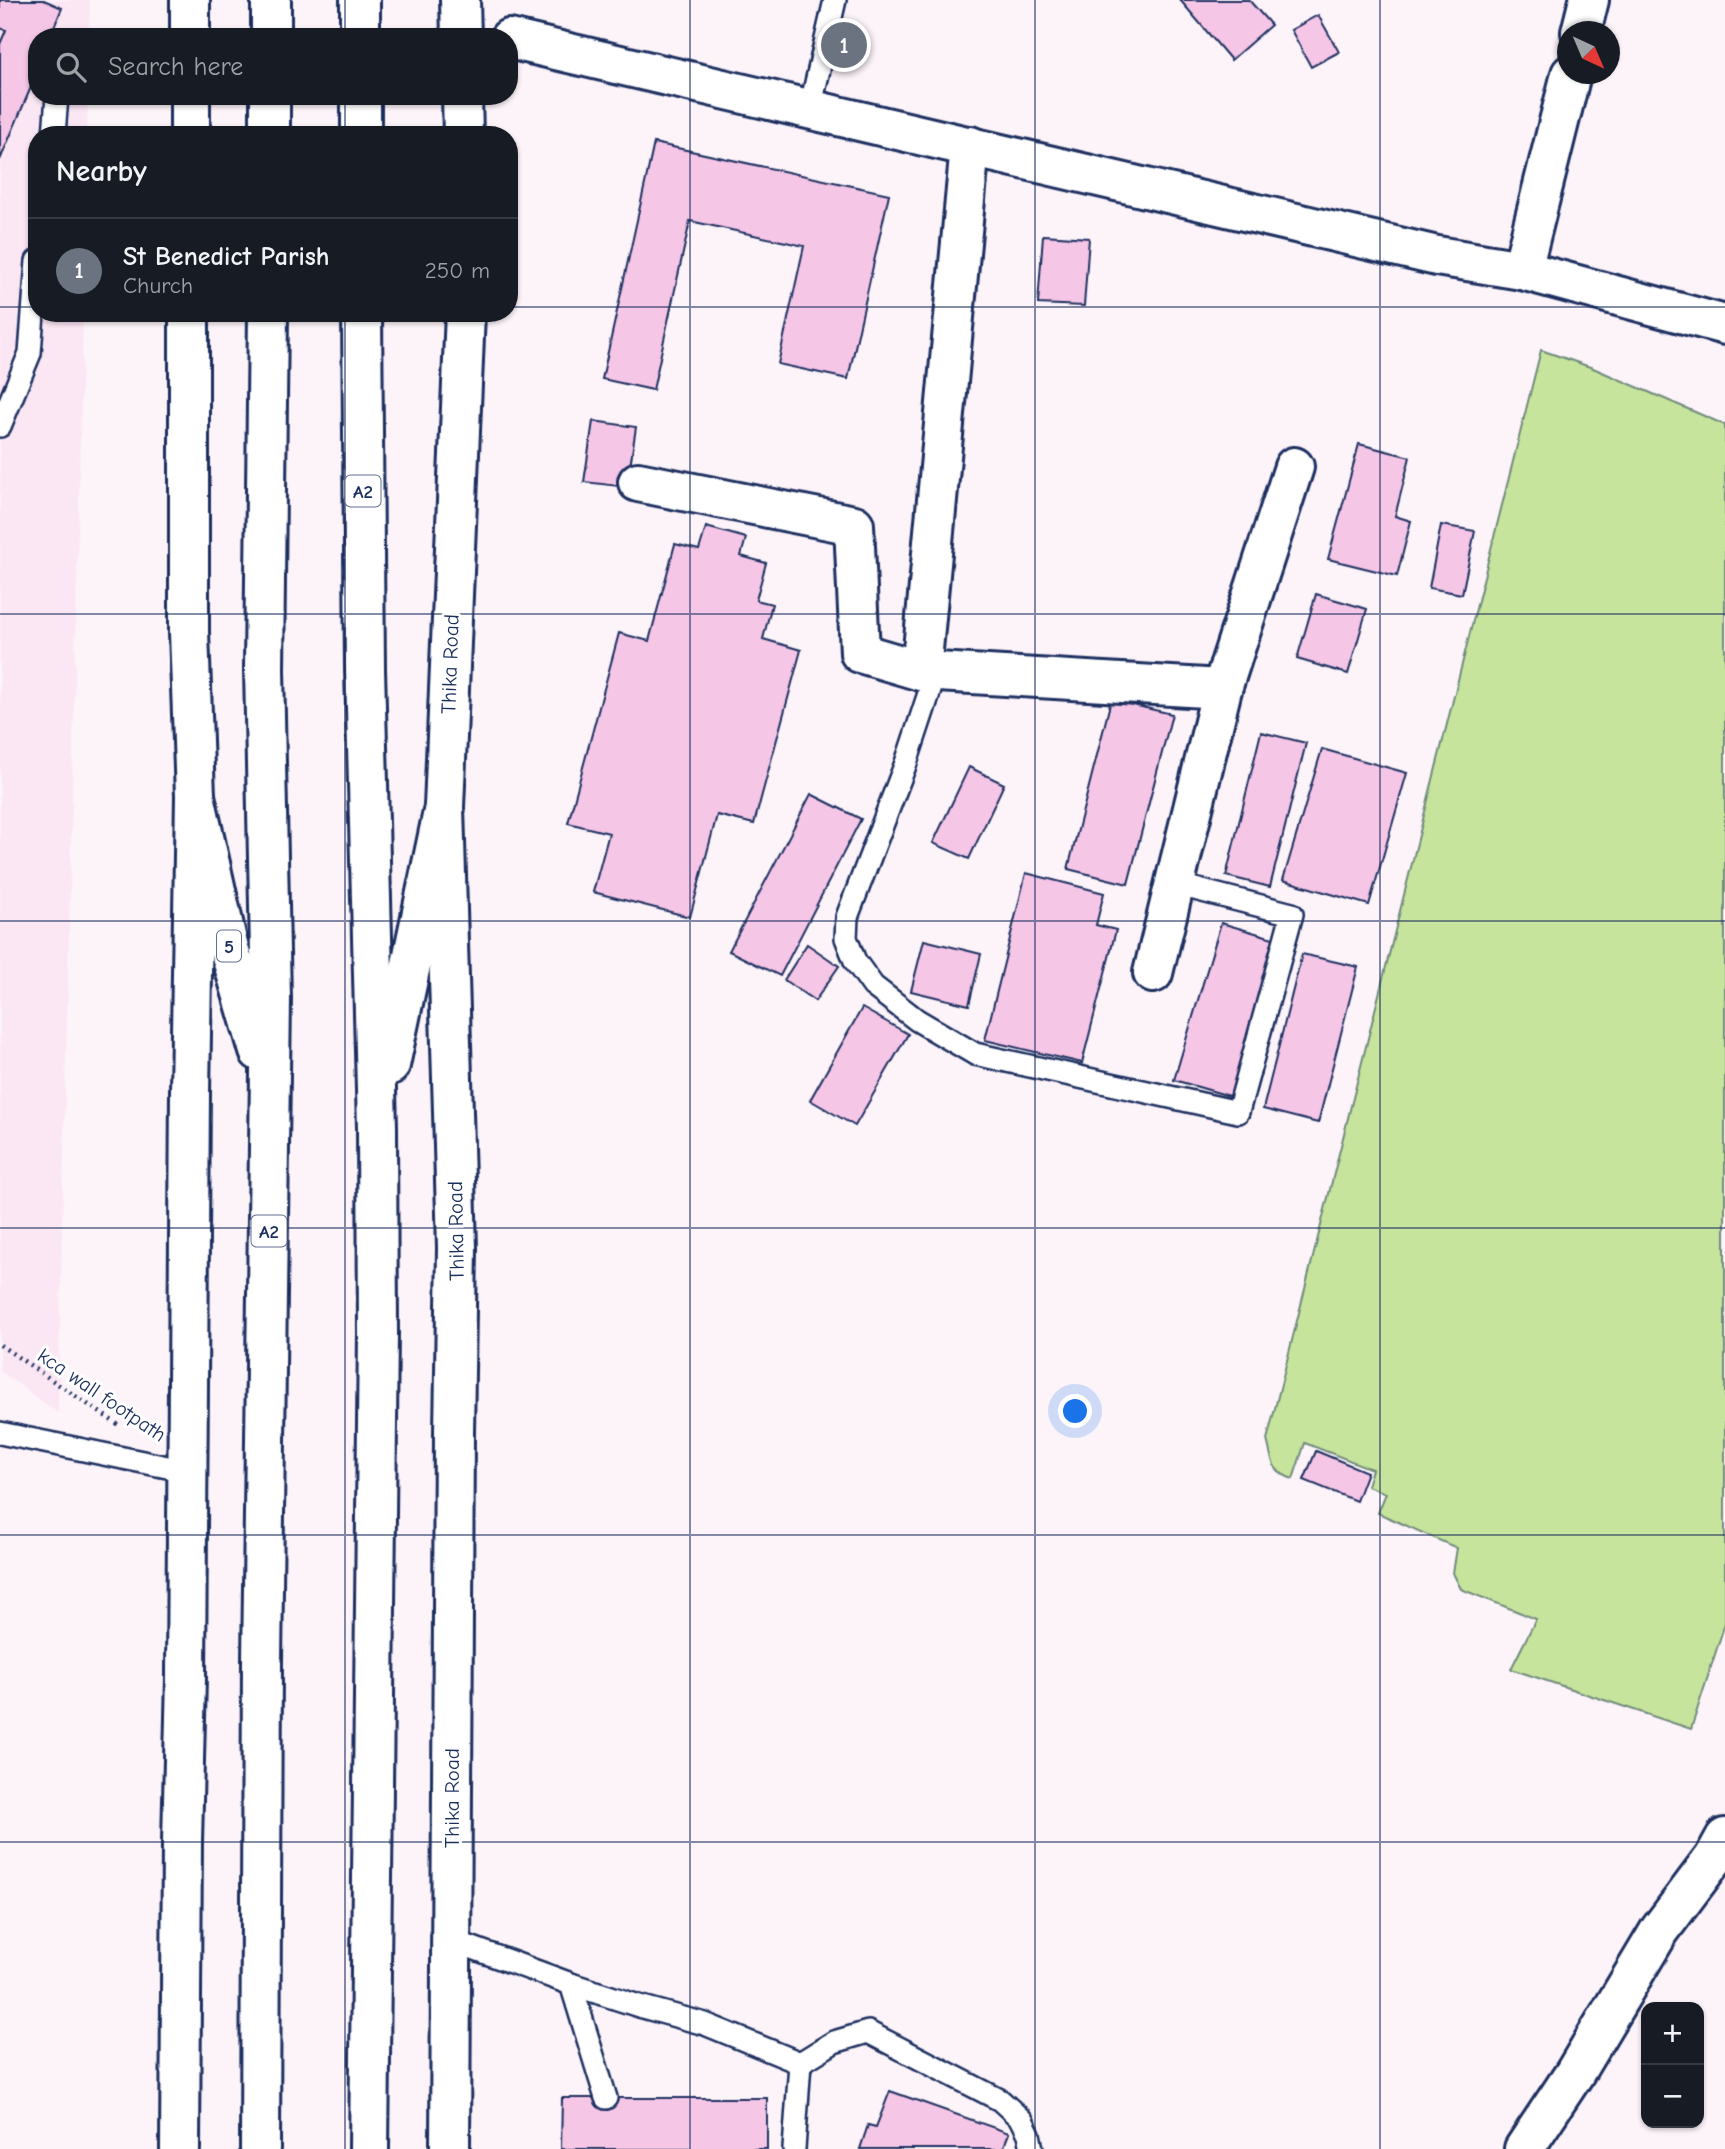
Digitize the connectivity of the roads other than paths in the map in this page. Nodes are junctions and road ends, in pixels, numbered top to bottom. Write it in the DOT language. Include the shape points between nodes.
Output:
graph roads {
  1 [pos="190,0"];
  2 [pos="271,0"];
  3 [pos="360,0"];
  4 [pos="835,0"];
  5 [pos="1589,0"];
  6 [pos="460,21"];
  7 [pos="1584,21"];
  8 [pos="190,28"];
  9 [pos="271,28"];
  10 [pos="360,28"];
  11 [pos="478,28"];
  12 [pos="518,40"];
  13 [pos="1568,84"];
  14 [pos="56,105"];
  15 [pos="190,105"];
  16 [pos="270,105"];
  17 [pos="361,105"];
  18 [pos="462,105"];
  19 [pos="810,109"];
  20 [pos="55,126"];
  21 [pos="190,126"];
  22 [pos="270,126"];
  23 [pos="361,126"];
  24 [pos="463,126"];
  25 [pos="970,146"];
  26 [pos="1522,270"];
  27 [pos="32,322"];
  28 [pos="189,322"];
  29 [pos="268,322"];
  30 [pos="362,322"];
  31 [pos="465,322"];
  32 [pos="1725,325"];
  33 [pos="0,426"];
  34 [pos="1294,467"];
  35 [pos="638,482"];
  36 [pos="928,672"];
  37 [pos="1222,689"];
  38 [pos="195,796"];
  39 [pos="444,807"];
  40 [pos="1175,884"];
  41 [pos="1153,973"];
  42 [pos="271,1093"];
  43 [pos="377,1128"];
  44 [pos="0,1433"];
  45 [pos="187,1471"];
  46 [pos="1725,1838"];
  47 [pos="451,1940"];
  48 [pos="571,1984"];
  49 [pos="800,2063"];
  50 [pos="606,2098"];
  51 [pos="180,2149"];
  52 [pos="260,2149"];
  53 [pos="369,2149"];
  54 [pos="450,2149"];
  55 [pos="794,2149"];
  56 [pos="1032,2149"];
  57 [pos="1524,2149"];
  1 -- 8 [label="main road"];
  2 -- 9 [label="main road"];
  3 -- 10 [label="main road"];
  4 -- 19 [label="lane"];
  5 -- 7 [label="main road"];
  6 -- 11 [label="main road"];
  12 -- 19 [label="main road"];
  13 -- 26 [label="main road"];
  14 -- 20 [label="lane"];
  15 -- 21 [label="main road"];
  16 -- 22 [label="main road"];
  17 -- 23 [label="main road"];
  18 -- 24 [label="main road"];
  19 -- 25 [label="main road"];
  25 -- 26 [label="main road" via="1437,256"];
  25 -- 36 [label="main road"];
  26 -- 32 [label="main road"];
  27 -- 33 [label="lane" via="30,353"];
  28 -- 38 [label="main road" via="189,632"];
  29 -- 42 [label="main road, A2" via="264,669"];
  30 -- 43 [label="main road, A2" via="365,669"];
  31 -- 39 [label="main road, Thika Road"];
  34 -- 37 [label="main road"];
  35 -- 36 [label="main road" via="854,525 860,653"];
  36 -- 37 [label="main road"];
  36 -- 40 [label="lane" via="906,763 848,917 846,937 855,961 873,986 917,1020 975,1054 1238,1112 1292,914"];
  37 -- 40 [label="main road"];
  38 -- 42 [label="main road, 5" via="228,945"];
  38 -- 45 [label="main road"];
  39 -- 43 [label="main road"];
  39 -- 47 [label="main road, Thika Road" via="457,1248"];
  40 -- 41 [label="main road"];
  42 -- 52 [label="main road, A2"];
  43 -- 53 [label="main road, A2"];
  44 -- 45 [label="lane"];
  45 -- 51 [label="main road"];
  46 -- 57 [label="main road" via="1660,1930"];
  47 -- 48 [label="lane"];
  47 -- 54 [label="main road, Thika Road"];
  48 -- 49 [label="lane" via="705,2024"];
  48 -- 50 [label="lane"];
  49 -- 55 [label="lane"];
  49 -- 56 [label="lane" via="834,2042 868,2032 1000,2100 1023,2120"];
}
